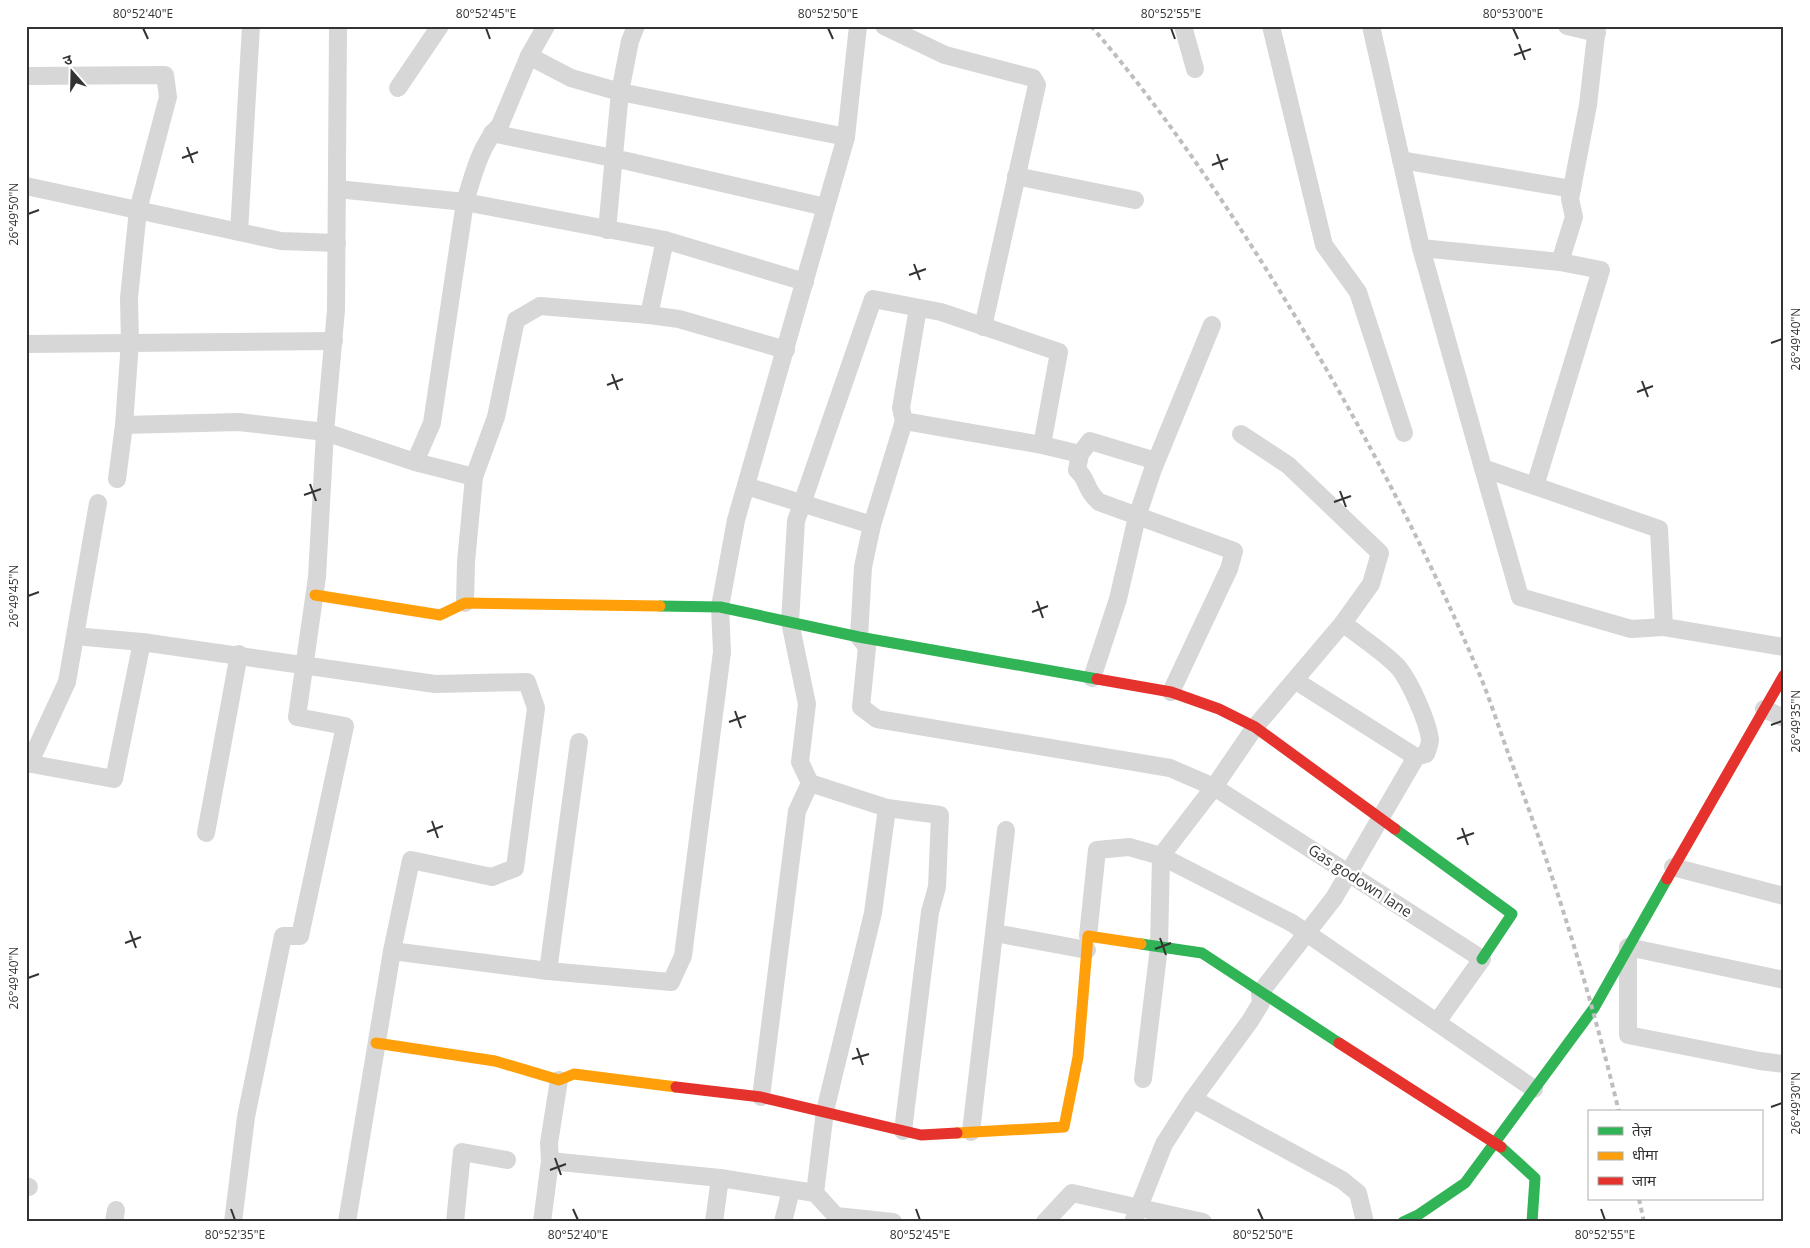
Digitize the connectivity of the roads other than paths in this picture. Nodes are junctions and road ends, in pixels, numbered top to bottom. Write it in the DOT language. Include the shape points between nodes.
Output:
graph roads {
  1 [pos="251,26"];
  2 [pos="338,26"];
  3 [pos="440,26"];
  4 [pos="546,26"];
  5 [pos="636,26"];
  6 [pos="858,26"];
  7 [pos="884,26"];
  8 [pos="1183,26"];
  9 [pos="1270,26"];
  10 [pos="1371,26"];
  11 [pos="1567,26"];
  12 [pos="1597,30"];
  13 [pos="529,56"];
  14 [pos="1195,69"];
  15 [pos="26,76"];
  16 [pos="398,88"];
  17 [pos="620,92"];
  18 [pos="492,133"];
  19 [pos="846,137"];
  20 [pos="616,158"];
  21 [pos="1401,160"];
  22 [pos="1016,176"];
  23 [pos="26,186"];
  24 [pos="337,189"];
  25 [pos="1572,189"];
  26 [pos="1134,200"];
  27 [pos="465,202"];
  28 [pos="825,207"];
  29 [pos="138,210"];
  30 [pos="607,230"];
  31 [pos="239,232"];
  32 [pos="665,240"];
  33 [pos="337,243"];
  34 [pos="1421,248"];
  35 [pos="1560,262"];
  36 [pos="805,282"];
  37 [pos="918,308"];
  38 [pos="649,315"];
  39 [pos="1212,325"];
  40 [pos="983,327"];
  41 [pos="334,341"];
  42 [pos="130,342"];
  43 [pos="26,344"];
  44 [pos="786,350"];
  45 [pos="904,421"];
  46 [pos="124,425"];
  47 [pos="325,432"];
  48 [pos="1404,432"];
  49 [pos="1241,434"];
  50 [pos="1042,445"];
  51 [pos="1080,454"];
  52 [pos="1156,461"];
  53 [pos="415,462"];
  54 [pos="1483,468"];
  55 [pos="474,477"];
  56 [pos="117,479"];
  57 [pos="746,486"];
  58 [pos="1534,486"];
  59 [pos="803,502"];
  60 [pos="98,503"];
  61 [pos="1137,517"];
  62 [pos="872,525"];
  63 [pos="315,595"];
  64 [pos="465,603"];
  65 [pos="720,607"];
  66 [pos="790,622"];
  67 [pos="1342,623"];
  68 [pos="1664,627"];
  69 [pos="85,637"];
  70 [pos="859,637"];
  71 [pos="142,642"];
  72 [pos="1784,647"];
  73 [pos="239,654"];
  74 [pos="304,664"];
  75 [pos="1784,675"];
  76 [pos="1092,678"];
  77 [pos="1296,681"];
  78 [pos="1171,692"];
  79 [pos="1764,709"];
  80 [pos="1784,718"];
  81 [pos="1255,728"];
  82 [pos="579,742"];
  83 [pos="1416,757"];
  84 [pos="28,763"];
  85 [pos="810,783"];
  86 [pos="1214,787"];
  87 [pos="887,808"];
  88 [pos="1382,819"];
  89 [pos="1006,830"];
  90 [pos="206,833"];
  91 [pos="1161,856"];
  92 [pos="1673,866"];
  93 [pos="1348,874"];
  94 [pos="1784,896"];
  95 [pos="995,933"];
  96 [pos="1307,934"];
  97 [pos="1087,943"];
  98 [pos="1159,947"];
  99 [pos="1628,947"];
  100 [pos="392,951"];
  101 [pos="1482,959"];
  102 [pos="548,971"];
  103 [pos="1784,980"];
  104 [pos="1260,993"];
  105 [pos="1437,1022"];
  106 [pos="376,1043"];
  107 [pos="1784,1064"];
  108 [pos="1143,1079"];
  109 [pos="559,1080"];
  110 [pos="1534,1089"];
  111 [pos="761,1097"];
  112 [pos="1193,1099"];
  113 [pos="825,1111"];
  114 [pos="903,1131"];
  115 [pos="971,1132"];
  116 [pos="1496,1143"];
  117 [pos="508,1160"];
  118 [pos="550,1161"];
  119 [pos="720,1178"];
  120 [pos="791,1190"];
  121 [pos="816,1193"];
  122 [pos="1135,1214"];
  123 [pos="233,1222"];
  124 [pos="346,1222"];
  125 [pos="455,1222"];
  126 [pos="542,1222"];
  127 [pos="714,1222"];
  128 [pos="784,1222"];
  129 [pos="893,1222"];
  130 [pos="1045,1222"];
  131 [pos="1203,1222"];
  132 [pos="1365,1222"];
  133 [pos="1403,1222"];
  134 [pos="1532,1222"];
  1 -- 31 [label="street"];
  2 -- 24 [label="street"];
  3 -- 16 [label="street"];
  4 -- 13 [label="street"];
  5 -- 17 [label="street"];
  6 -- 19 [label="street"];
  7 -- 22 [label="street" via="945,55 1033,78 1037,85"];
  8 -- 14 [label="street"];
  9 -- 48 [label="street" via="1324,245 1358,292"];
  10 -- 21 [label="street"];
  11 -- 12 [label="street"];
  12 -- 25 [label="street" via="1588,105"];
  13 -- 17 [label="street" via="571,78"];
  13 -- 18 [label="street" via="500,125"];
  15 -- 29 [label="street" via="165,74 168,97"];
  17 -- 19 [label="street"];
  17 -- 20 [label="street"];
  18 -- 20 [label="street"];
  18 -- 27 [label="street" via="475,167"];
  19 -- 28 [label="street"];
  20 -- 28 [label="street"];
  20 -- 30 [label="street"];
  21 -- 25 [label="street"];
  21 -- 34 [label="street"];
  22 -- 26 [label="street"];
  22 -- 40 [label="street"];
  23 -- 29 [label="street"];
  24 -- 27 [label="street"];
  24 -- 33 [label="street"];
  25 -- 35 [label="street" via="1570,199 1574,217"];
  27 -- 30 [label="street"];
  27 -- 53 [label="street" via="432,423"];
  28 -- 36 [label="street"];
  29 -- 31 [label="street"];
  29 -- 42 [label="street" via="129,298"];
  30 -- 32 [label="street"];
  31 -- 33 [label="street" via="281,240"];
  32 -- 36 [label="street"];
  32 -- 38 [label="street"];
  33 -- 41 [label="street"];
  34 -- 35 [label="street"];
  34 -- 54 [label="street"];
  35 -- 58 [label="street" via="1602,270"];
  36 -- 44 [label="street"];
  37 -- 40 [label="street" via="941,312"];
  37 -- 45 [label="street" via="901,408"];
  37 -- 59 [label="street" via="873,299"];
  38 -- 44 [label="street" via="679,319"];
  38 -- 55 [label="street" via="540,306 516,320 496,417"];
  39 -- 52 [label="street"];
  40 -- 50 [label="street" via="1058,352"];
  41 -- 42 [label="street"];
  41 -- 47 [label="street"];
  42 -- 43 [label="street"];
  42 -- 46 [label="street"];
  44 -- 57 [label="street"];
  45 -- 50 [label="street"];
  45 -- 62 [label="street"];
  46 -- 47 [label="street" via="239,422"];
  46 -- 56 [label="street"];
  47 -- 53 [label="street"];
  47 -- 63 [label="street"];
  49 -- 67 [label="street" via="1288,465 1380,553 1370,584"];
  50 -- 51 [label="street"];
  51 -- 52 [label="street" via="1090,441"];
  51 -- 61 [label="street" via="1077,470 1084,476 1089,494 1099,502"];
  52 -- 61 [label="street"];
  53 -- 55 [label="street"];
  54 -- 58 [label="street"];
  54 -- 68 [label="street" via="1520,598 1630,629"];
  55 -- 64 [label="street"];
  57 -- 59 [label="street"];
  57 -- 65 [label="street" via="736,520"];
  58 -- 68 [label="street" via="1659,530"];
  59 -- 62 [label="street"];
  59 -- 66 [label="street" via="796,521"];
  60 -- 84 [label="street" via="67,682"];
  61 -- 76 [label="street" via="1118,599"];
  61 -- 78 [label="street" via="1234,551 1229,569"];
  62 -- 70 [label="street" via="863,567"];
  63 -- 64 [label="street" via="440,615"];
  63 -- 74 [label="street"];
  64 -- 65 [label="street"];
  65 -- 66 [label="street"];
  65 -- 102 [label="street" via="722,652 683,956 672,982"];
  66 -- 70 [label="street"];
  66 -- 85 [label="street" via="807,704 800,762"];
  67 -- 77 [label="street"];
  67 -- 83 [label="street" via="1398,668 1406,681 1430,740 1426,754"];
  68 -- 72 [label="street"];
  69 -- 71 [label="street"];
  70 -- 76 [label="street"];
  70 -- 86 [label="street, Gas godown lane" via="867,647 861,707 877,719 1170,768"];
  71 -- 73 [label="street"];
  71 -- 84 [label="street" via="114,780"];
  73 -- 74 [label="street"];
  73 -- 90 [label="street"];
  74 -- 100 [label="street" via="435,684 526,682 536,708 515,868 492,877 411,860"];
  74 -- 123 [label="street" via="296,717 345,726 300,936 283,936 273,980 246,1118"];
  75 -- 79 [label="street"];
  76 -- 78 [label="street"];
  77 -- 81 [label="street"];
  77 -- 83 [label="street"];
  78 -- 81 [label="street" via="1219,708"];
  79 -- 80 [label="street"];
  79 -- 92 [label="street"];
  81 -- 86 [label="street"];
  81 -- 88 [label="street"];
  82 -- 102 [label="street"];
  83 -- 88 [label="street"];
  85 -- 87 [label="street"];
  85 -- 111 [label="street" via="797,812"];
  86 -- 91 [label="street"];
  86 -- 93 [label="street, Gas godown lane"];
  87 -- 113 [label="street" via="874,913"];
  87 -- 114 [label="street" via="940,815 937,887 930,912"];
  88 -- 93 [label="street"];
  88 -- 101 [label="street" via="1512,914"];
  89 -- 95 [label="street"];
  91 -- 96 [label="street" via="1292,923"];
  91 -- 97 [label="street" via="1129,847 1097,850"];
  91 -- 98 [label="street"];
  92 -- 94 [label="street"];
  92 -- 99 [label="street"];
  93 -- 96 [label="street"];
  93 -- 101 [label="street, Gas godown lane"];
  95 -- 97 [label="street"];
  95 -- 115 [label="street"];
  96 -- 104 [label="street"];
  96 -- 105 [label="street"];
  97 -- 98 [label="street"];
  97 -- 115 [label="street" via="1078,1057 1064,1128"];
  98 -- 104 [label="street" via="1202,953"];
  98 -- 108 [label="street"];
  99 -- 103 [label="street"];
  99 -- 107 [label="street" via="1628,1034"];
  99 -- 110 [label="street" via="1594,1008"];
  100 -- 102 [label="street"];
  100 -- 106 [label="street"];
  101 -- 105 [label="street"];
  104 -- 112 [label="street" via="1261,1003 1250,1022"];
  104 -- 116 [label="street"];
  105 -- 110 [label="street"];
  106 -- 109 [label="street" via="495,1061"];
  106 -- 124 [label="street"];
  109 -- 111 [label="street" via="574,1074"];
  109 -- 118 [label="street" via="549,1143"];
  110 -- 116 [label="street"];
  111 -- 113 [label="street"];
  112 -- 122 [label="street" via="1164,1144"];
  112 -- 132 [label="street" via="1342,1180 1358,1193"];
  113 -- 114 [label="street"];
  113 -- 121 [label="street"];
  114 -- 115 [label="street" via="921,1135"];
  116 -- 133 [label="street" via="1465,1183"];
  116 -- 134 [label="street" via="1535,1178"];
  117 -- 125 [label="street" via="462,1152"];
  118 -- 119 [label="street"];
  118 -- 126 [label="street"];
  119 -- 120 [label="street"];
  119 -- 127 [label="street"];
  120 -- 121 [label="street"];
  120 -- 128 [label="street"];
  121 -- 129 [label="street" via="836,1216"];
  122 -- 130 [label="street" via="1072,1193"];
  122 -- 131 [label="street"];
}
